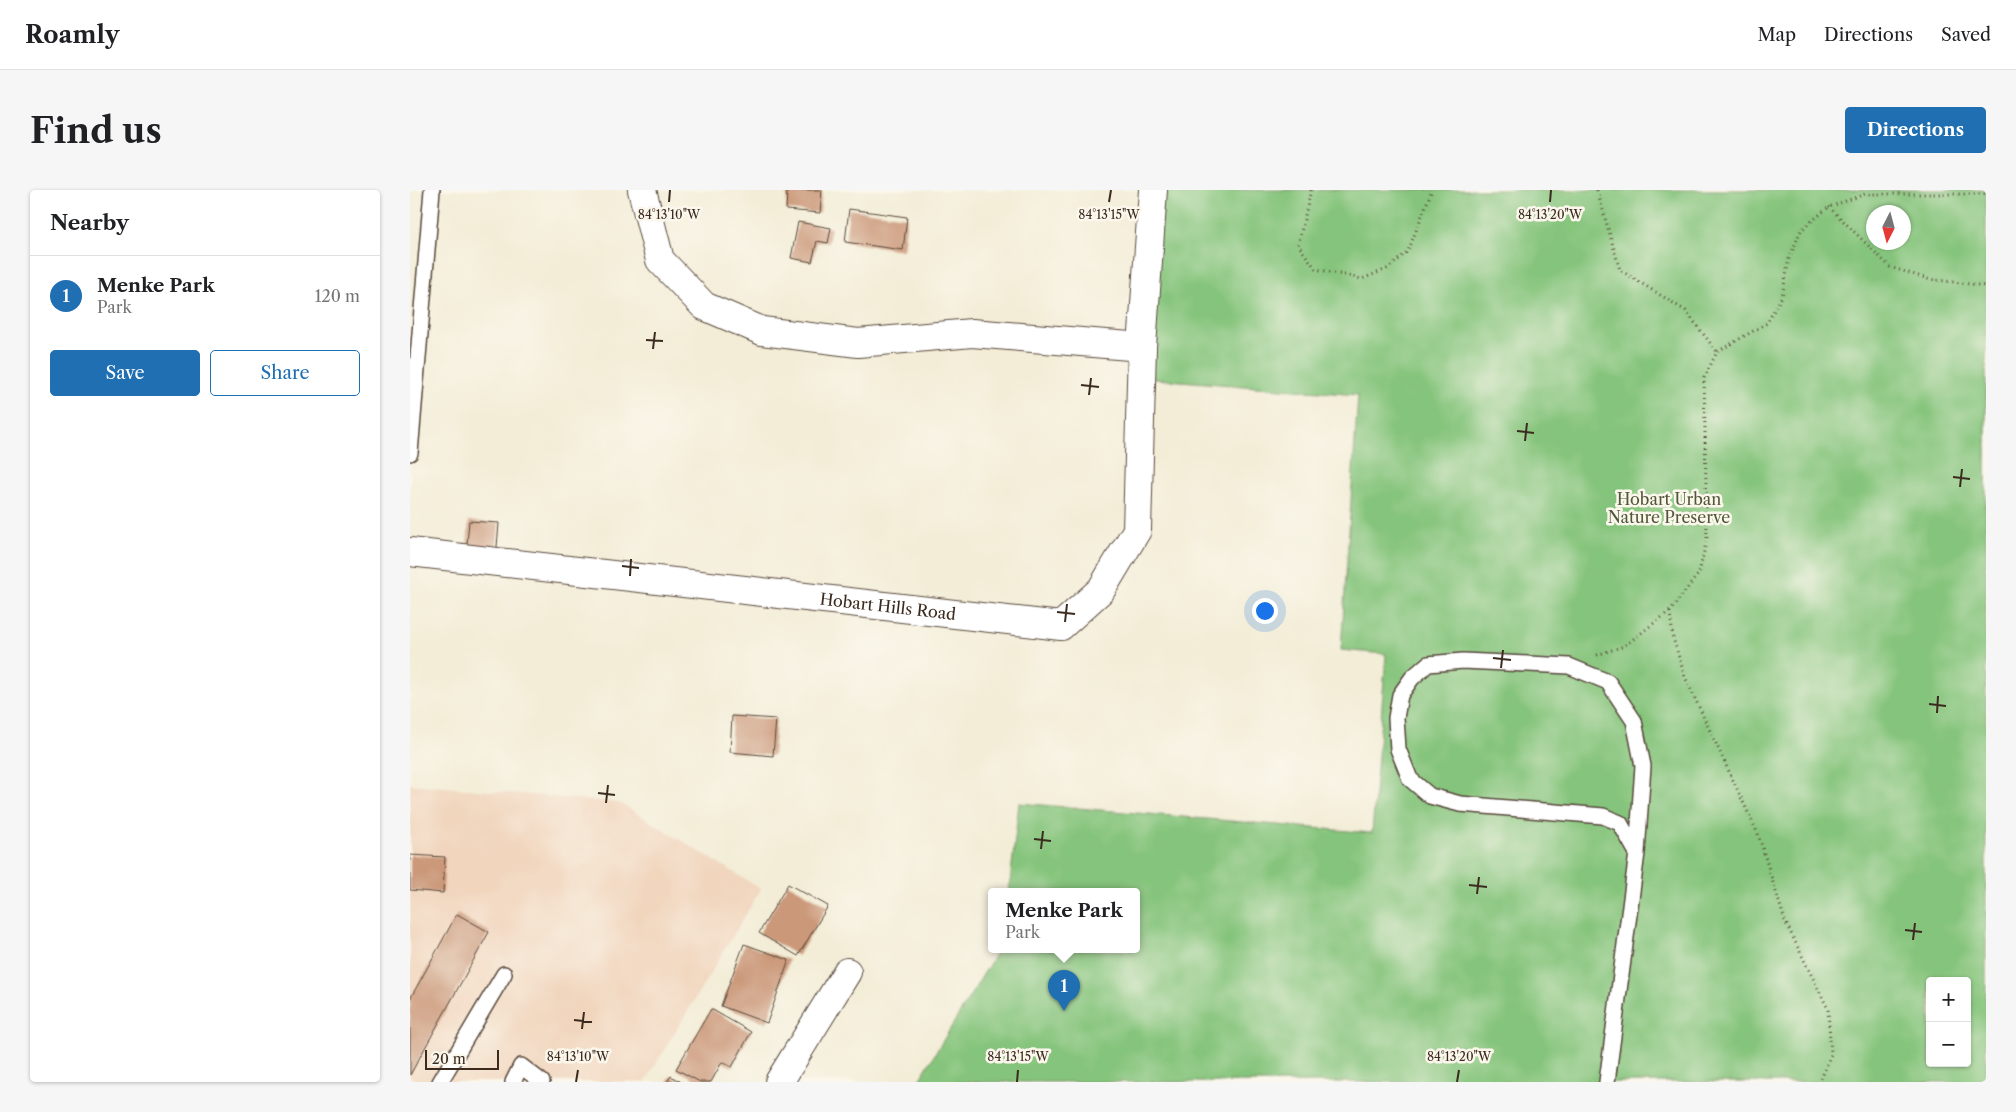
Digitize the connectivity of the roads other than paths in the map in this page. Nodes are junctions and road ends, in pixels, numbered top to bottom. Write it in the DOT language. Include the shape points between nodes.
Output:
graph roads {
  1 [pos="432,190"];
  2 [pos="642,190"];
  3 [pos="1153,190"];
  4 [pos="1142,347"];
  5 [pos="410,453"];
  6 [pos="410,552"];
  7 [pos="1637,853"];
  8 [pos="847,972"];
  9 [pos="504,974"];
  10 [pos="440,1082"];
  11 [pos="513,1082"];
  12 [pos="542,1082"];
  13 [pos="779,1082"];
  14 [pos="1607,1082"];
  1 -- 5 [label="lane"];
  2 -- 4 [label="street" via="660,260 704,306 762,331 858,344 972,333"];
  3 -- 4 [label="street, Hobart Hills Road"];
  4 -- 6 [label="street, Hobart Hills Road" via="1137,530 1101,590 1061,626"];
  7 -- 7 [label="lane" via="1643,766 1634,721 1608,682 1569,666 1464,661 1428,664 1412,678 1400,696 1396,718 1398,749 1410,779 1430,796 1460,804 1603,816 1620,823"];
  7 -- 14 [label="lane"];
  8 -- 13 [label="street"];
  9 -- 10 [label="lane"];
  11 -- 12 [label="lane" via="521,1066"];
}
